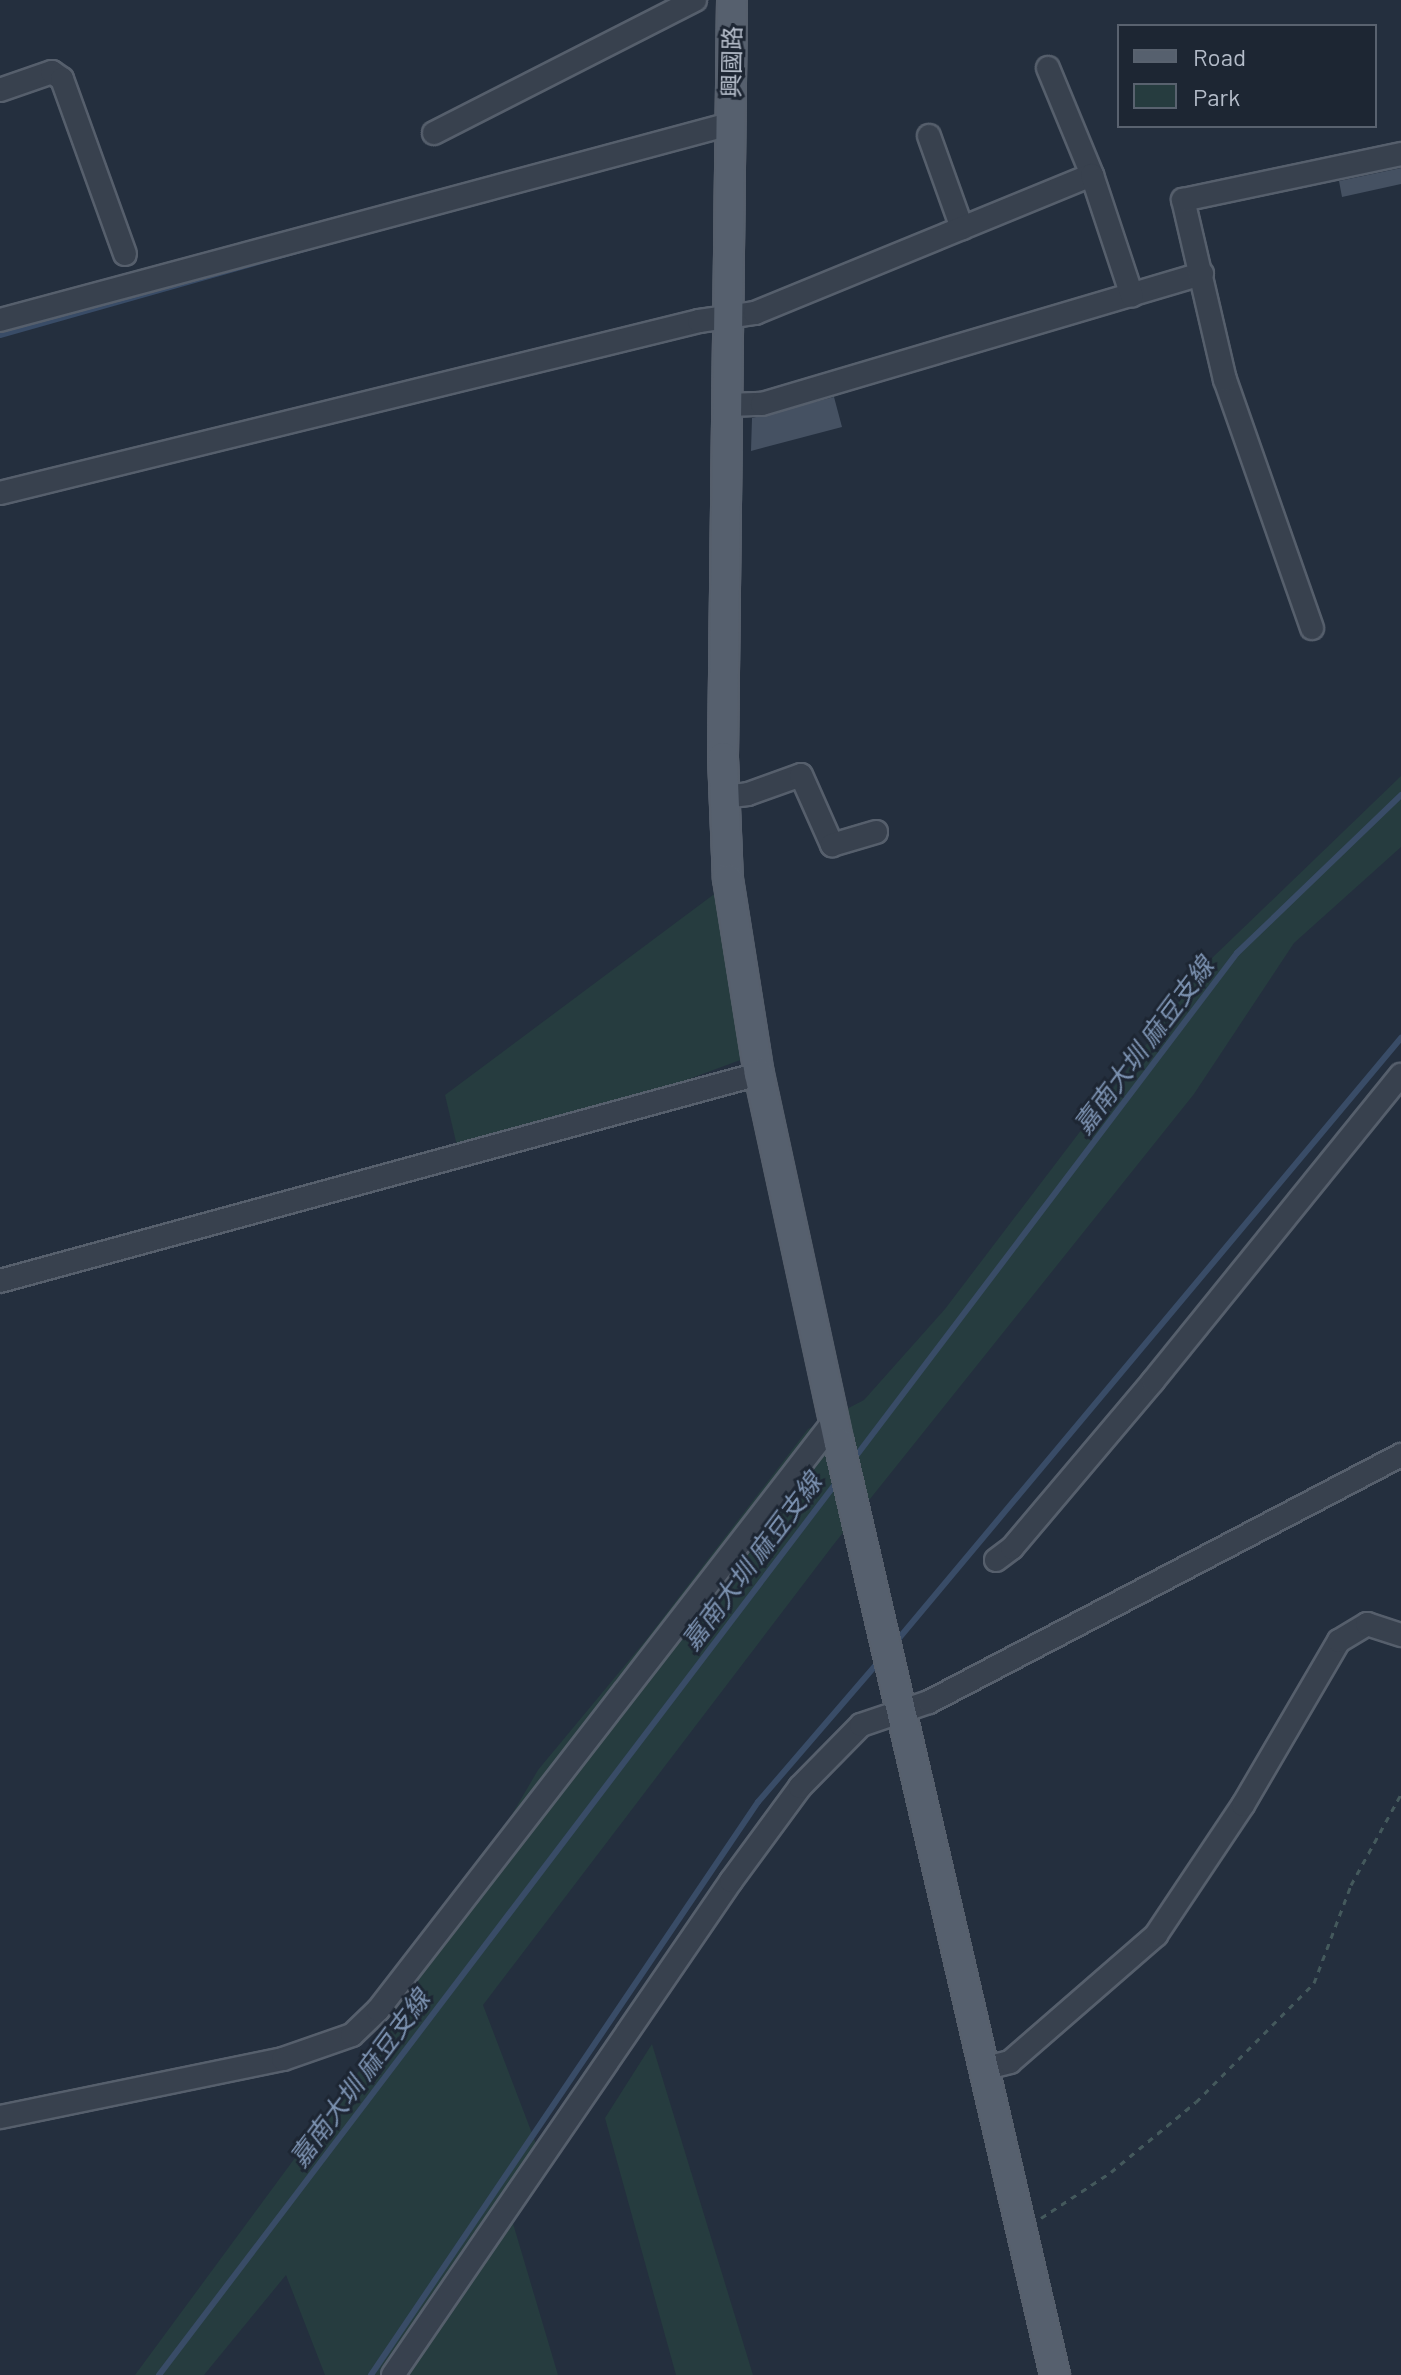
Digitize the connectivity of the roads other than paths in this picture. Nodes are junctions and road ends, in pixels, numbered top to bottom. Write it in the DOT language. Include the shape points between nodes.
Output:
graph roads {
  1 [pos="695,0"];
  2 [pos="732,0"];
  3 [pos="1048,68"];
  4 [pos="0,90"];
  5 [pos="730,124"];
  6 [pos="434,133"];
  7 [pos="929,136"];
  8 [pos="1401,154"];
  9 [pos="1092,175"];
  10 [pos="962,228"];
  11 [pos="125,254"];
  12 [pos="1202,274"];
  13 [pos="1132,296"];
  14 [pos="729,316"];
  15 [pos="0,320"];
  16 [pos="728,405"];
  17 [pos="0,493"];
  18 [pos="1312,628"];
  19 [pos="724,797"];
  20 [pos="876,832"];
  21 [pos="759,1074"];
  22 [pos="1401,1075"];
  23 [pos="0,1281"];
  24 [pos="836,1432"];
  25 [pos="1400,1457"];
  26 [pos="996,1560"];
  27 [pos="1401,1635"];
  28 [pos="900,1711"];
  29 [pos="982,2069"];
  30 [pos="0,2117"];
  31 [pos="393,2375"];
  32 [pos="1055,2375"];
  1 -- 6 [label="street"];
  2 -- 5 [label="main road, 興國路"];
  3 -- 9 [label="street"];
  4 -- 11 [label="street" via="52,72 62,79"];
  5 -- 14 [label="main road, 興國路"];
  5 -- 15 [label="street"];
  7 -- 10 [label="street"];
  8 -- 12 [label="street" via="1183,200"];
  9 -- 10 [label="street"];
  9 -- 13 [label="street"];
  10 -- 14 [label="street" via="817,291 755,313"];
  12 -- 13 [label="street"];
  12 -- 18 [label="street" via="1225,380"];
  13 -- 16 [label="street" via="762,404"];
  14 -- 16 [label="main road, 興國路"];
  14 -- 17 [label="street"];
  16 -- 19 [label="main road, 興國路"];
  19 -- 20 [label="street" via="801,775 832,845"];
  19 -- 21 [label="main road, 興國路" via="728,879"];
  21 -- 23 [label="street"];
  21 -- 24 [label="main road, 興國路"];
  22 -- 26 [label="street" via="1123,1417"];
  24 -- 28 [label="main road, 興國路"];
  24 -- 30 [label="street" via="388,1997 352,2035 283,2059"];
  25 -- 28 [label="street" via="929,1702"];
  27 -- 29 [label="street" via="1367,1624 1339,1641 1243,1805 1156,1935 1010,2062"];
  28 -- 29 [label="main road, 興國路"];
  28 -- 31 [label="street" via="861,1725 800,1787"];
  29 -- 32 [label="main road, 興國路"];
}
